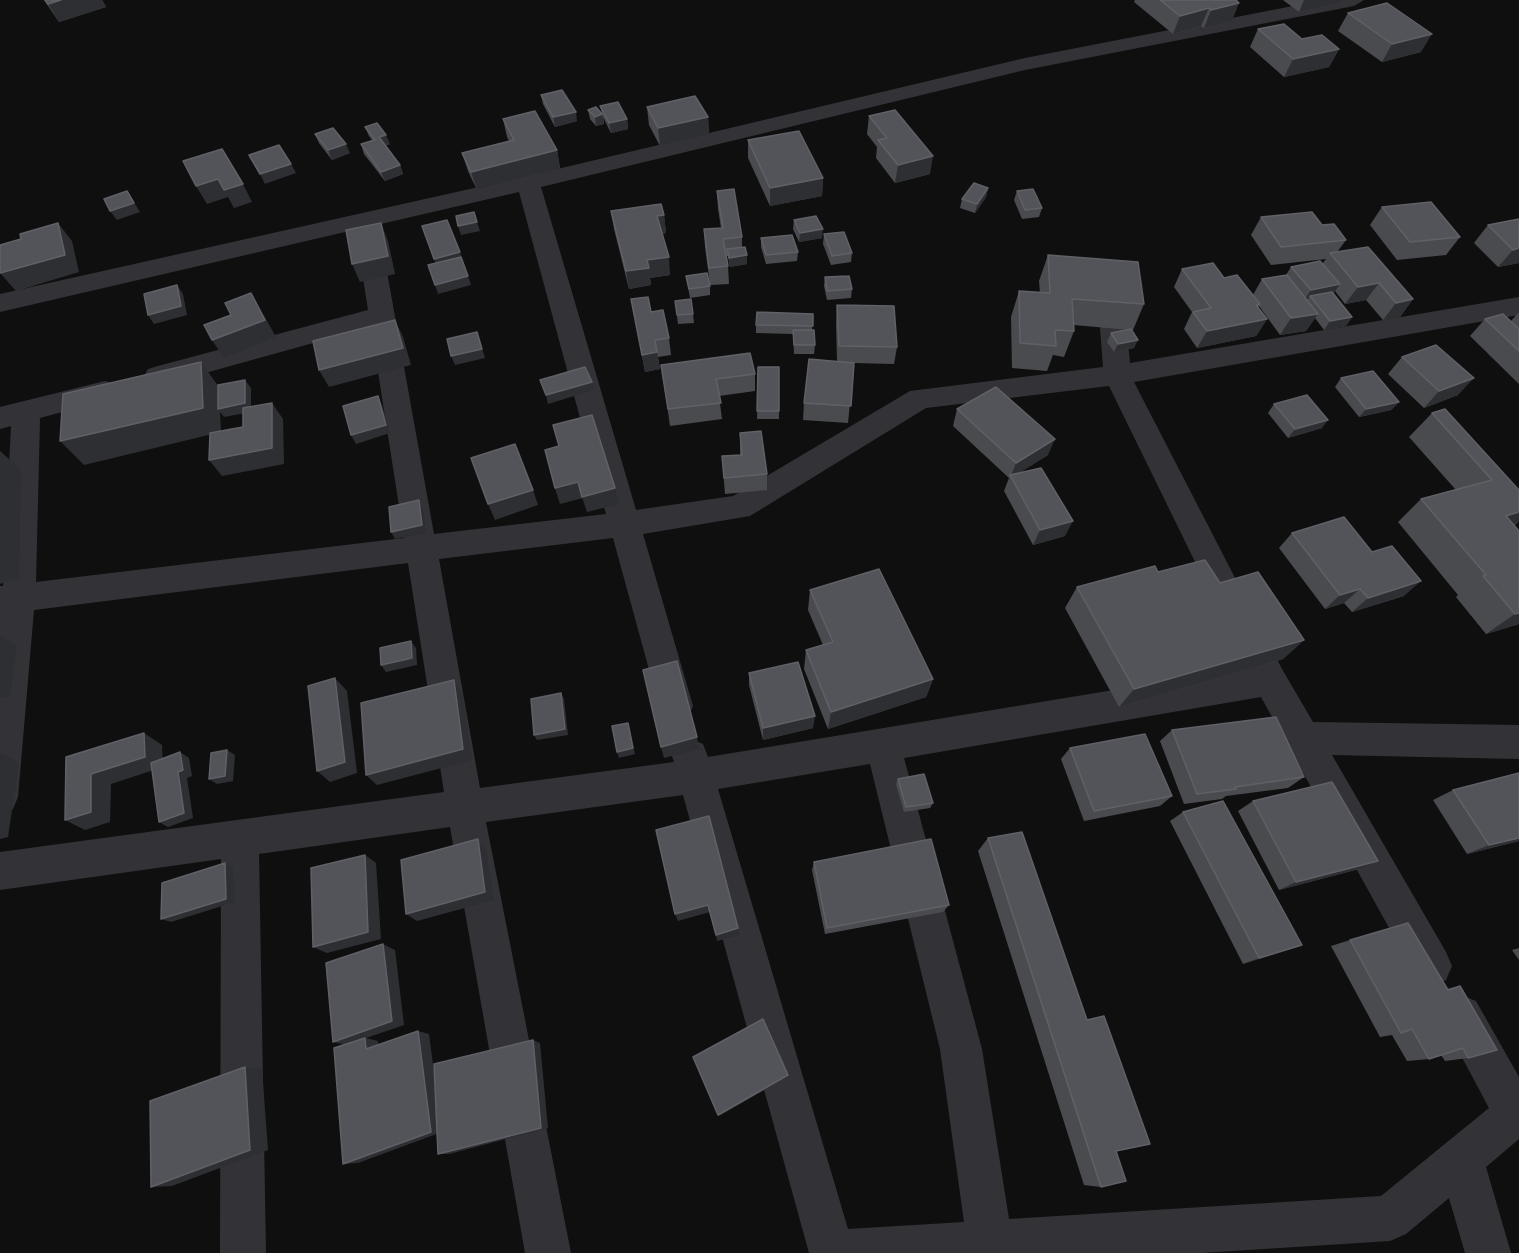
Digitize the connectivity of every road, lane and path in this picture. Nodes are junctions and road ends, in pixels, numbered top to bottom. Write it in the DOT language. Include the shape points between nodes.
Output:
graph roads {
  1 [pos="1354,0"];
  2 [pos="528,183"];
  3 [pos="366,220"];
  4 [pos="1110,289"];
  5 [pos="0,303"];
  6 [pos="1519,306"];
  7 [pos="382,315"];
  8 [pos="1117,375"];
  9 [pos="13,415"];
  10 [pos="624,524"];
  11 [pos="421,549"];
  12 [pos="10,599"];
  13 [pos="1270,680"];
  14 [pos="1303,738"];
  15 [pos="1519,742"];
  16 [pos="883,744"];
  17 [pos="696,776"];
  18 [pos="0,797"];
  19 [pos="465,807"];
  20 [pos="240,838"];
  21 [pos="0,871"];
  22 [pos="1518,1113"];
  23 [pos="1461,1159"];
  24 [pos="990,1243"];
  25 [pos="243,1253"];
  26 [pos="548,1253"];
  27 [pos="832,1253"];
  28 [pos="841,1253"];
  29 [pos="1488,1253"];
  1 -- 2 [label="street" via="1025,64"];
  2 -- 3 [label="street"];
  2 -- 10 [label="street"];
  3 -- 5 [label="street"];
  3 -- 7 [label="street"];
  4 -- 8 [label="street"];
  6 -- 8 [label="street"];
  7 -- 9 [label="street"];
  7 -- 11 [label="street"];
  8 -- 10 [label="street" via="920,398 739,507"];
  8 -- 13 [label="street"];
  9 -- 12 [label="street"];
  10 -- 11 [label="street"];
  10 -- 17 [label="street"];
  11 -- 12 [label="street"];
  11 -- 19 [label="street"];
  12 -- 18 [label="street"];
  13 -- 14 [label="street"];
  13 -- 16 [label="street"];
  14 -- 15 [label="street"];
  14 -- 22 [label="street"];
  16 -- 17 [label="street"];
  16 -- 24 [label="street" via="962,1049"];
  17 -- 19 [label="street"];
  17 -- 27 [label="street"];
  19 -- 20 [label="street"];
  19 -- 26 [label="street"];
  20 -- 21 [label="street"];
  20 -- 25 [label="street"];
  22 -- 23 [label="street"];
  23 -- 24 [label="street" via="1390,1218"];
  23 -- 29 [label="street"];
  24 -- 28 [label="street"];
}
